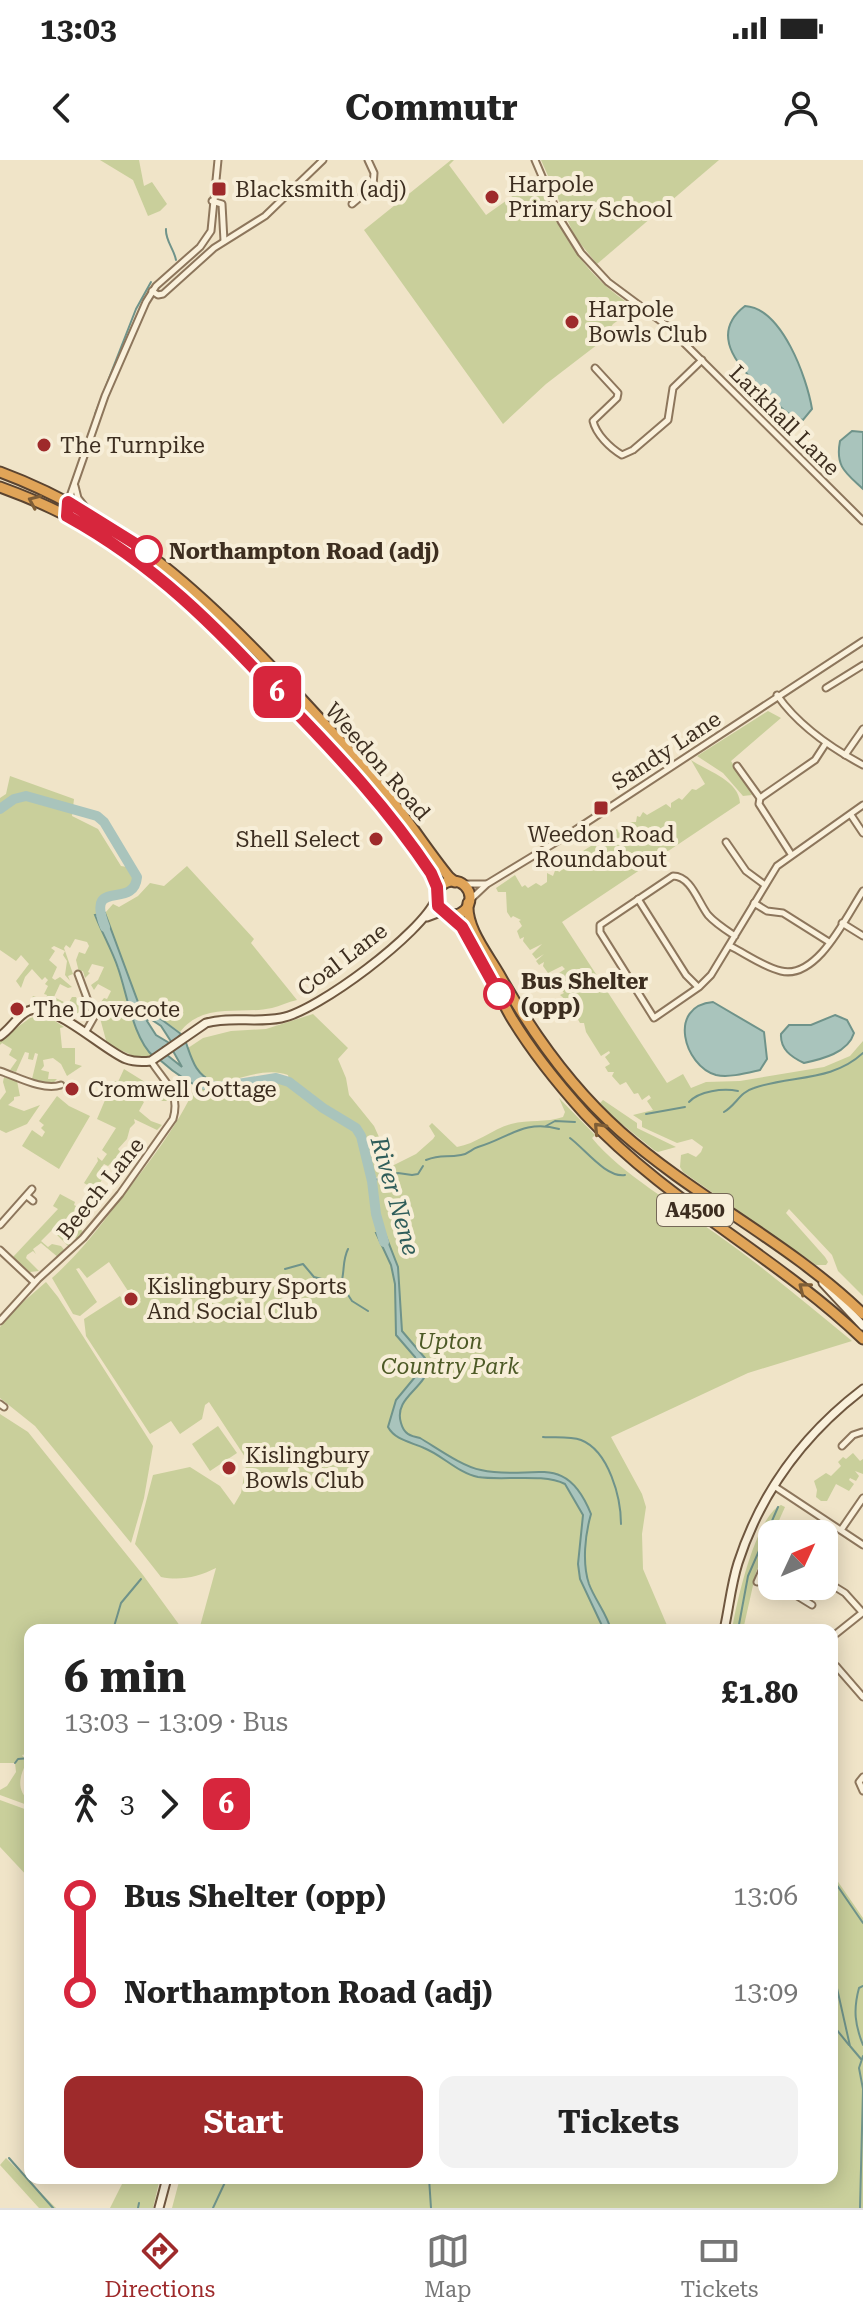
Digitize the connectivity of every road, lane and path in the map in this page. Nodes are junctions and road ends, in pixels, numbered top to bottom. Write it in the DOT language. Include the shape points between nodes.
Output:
graph roads {
  1 [pos="218,160"];
  2 [pos="323,160"];
  3 [pos="368,160"];
  4 [pos="535,160"];
  5 [pos="212,201"];
  6 [pos="352,204"];
  7 [pos="224,241"];
  8 [pos="152,291"];
  9 [pos="702,360"];
  10 [pos="595,368"];
  11 [pos="0,472"];
  12 [pos="0,487"];
  13 [pos="74,488"];
  14 [pos="54,495"];
  15 [pos="68,502"];
  16 [pos="67,516"];
  17 [pos="93,516"];
  18 [pos="863,521"];
  19 [pos="863,641"];
  20 [pos="863,665"];
  21 [pos="826,688"];
  22 [pos="777,695"];
  23 [pos="863,729"];
  24 [pos="826,743"];
  25 [pos="845,755"];
  26 [pos="863,765"];
  27 [pos="737,766"];
  28 [pos="760,798"];
  29 [pos="863,805"];
  30 [pos="851,815"];
  31 [pos="863,833"];
  32 [pos="726,842"];
  33 [pos="791,854"];
  34 [pos="458,883"];
  35 [pos="487,884"];
  36 [pos="765,885"];
  37 [pos="863,891"];
  38 [pos="436,895"];
  39 [pos="638,899"];
  40 [pos="468,902"];
  41 [pos="754,903"];
  42 [pos="446,913"];
  43 [pos="425,918"];
  44 [pos="842,923"];
  45 [pos="735,936"];
  46 [pos="863,936"];
  47 [pos="829,942"];
  48 [pos="730,946"];
  49 [pos="78,974"];
  50 [pos="699,987"];
  51 [pos="84,1034"];
  52 [pos="0,1036"];
  53 [pos="154,1060"];
  54 [pos="0,1071"];
  55 [pos="61,1085"];
  56 [pos="32,1189"];
  57 [pos="27,1196"];
  58 [pos="33,1201"];
  59 [pos="0,1225"];
  60 [pos="0,1250"];
  61 [pos="810,1270"];
  62 [pos="34,1282"];
  63 [pos="863,1314"];
  64 [pos="0,1321"];
  65 [pos="863,1326"];
  66 [pos="863,1339"];
  67 [pos="863,1389"];
  68 [pos="862,1431"];
  69 [pos="842,1446"];
  70 [pos="773,1485"];
  71 [pos="863,1498"];
  72 [pos="841,1530"];
  73 [pos="863,1545"];
  74 [pos="838,1589"];
  75 [pos="804,1600"];
  76 [pos="812,1605"];
  77 [pos="863,1612"];
  78 [pos="725,1624"];
  79 [pos="838,1632"];
  80 [pos="838,1668"];
  81 [pos="863,1697"];
  82 [pos="863,1777"];
  83 [pos="863,1791"];
  84 [pos="165,2184"];
  85 [pos="159,2208"];
  1 -- 5 [label="street"];
  2 -- 7 [label="street" via="265,216"];
  3 -- 6 [label="street" via="373,186"];
  4 -- 9 [label="street, Larkhall Lane" via="581,253"];
  5 -- 7 [label="street" via="222,204"];
  5 -- 8 [label="street" via="206,240"];
  7 -- 8 [label="street" via="163,294"];
  8 -- 13 [label="street" via="111,381"];
  9 -- 10 [label="street" via="673,388 668,420 622,455 593,424 618,393"];
  9 -- 18 [label="street, Larkhall Lane"];
  11 -- 14 [label="highway, Weedon Road"];
  16 -- 12 [label="highway, Weedon Road, one-way"];
  13 -- 14 [label="street"];
  13 -- 15 [label="street"];
  13 -- 17 [label="street"];
  14 -- 15 [label="highway, Weedon Road"];
  15 -- 16 [label="street"];
  15 -- 17 [label="highway, Weedon Road"];
  16 -- 38 [label="highway, Weedon Road" via="161,578 255,668 385,810 431,873"];
  17 -- 34 [label="highway, Weedon Road" via="161,561 247,641 388,794"];
  19 -- 22 [label="street, Sandy Lane"];
  20 -- 21 [label="street"];
  22 -- 24 [label="street"];
  22 -- 35 [label="street, Sandy Lane"];
  23 -- 25 [label="street"];
  24 -- 25 [label="street"];
  24 -- 28 [label="street" via="815,760"];
  25 -- 26 [label="street"];
  27 -- 28 [label="street"];
  28 -- 33 [label="street"];
  29 -- 30 [label="street"];
  30 -- 31 [label="street"];
  30 -- 33 [label="street"];
  32 -- 36 [label="street" via="746,871"];
  33 -- 36 [label="street"];
  34 -- 35 [label="street"];
  34 -- 38 [label="highway" via="444,883"];
  34 -- 40 [label="highway" via="467,889"];
  35 -- 40 [label="street"];
  36 -- 41 [label="street"];
  37 -- 44 [label="street"];
  38 -- 42 [label="highway"];
  38 -- 43 [label="street, Coal Lane"];
  39 -- 45 [label="street" via="680,876 708,915"];
  39 -- 50 [label="street"];
  39 -- 50 [label="street" via="603,920 600,932 654,1018"];
  40 -- 42 [label="highway" via="459,913"];
  40 -- 61 [label="highway, A4500" via="472,926 521,1014 590,1101 642,1150"];
  41 -- 45 [label="street"];
  41 -- 47 [label="street" via="783,913"];
  42 -- 43 [label="street, Coal Lane"];
  66 -- 42 [label="highway, A4500, one-way" via="612,1142 543,1064 462,927"];
  43 -- 53 [label="street, Coal Lane" via="346,985 309,1008 266,1021 217,1020"];
  44 -- 46 [label="street"];
  44 -- 47 [label="street"];
  45 -- 48 [label="street"];
  47 -- 48 [label="street" via="818,959 799,972 782,972"];
  48 -- 50 [label="street"];
  49 -- 51 [label="street" via="94,1017"];
  51 -- 52 [label="street" via="36,1009 24,1012"];
  51 -- 53 [label="street" via="125,1058"];
  53 -- 62 [label="street, Beech Lane" via="175,1093 173,1119 83,1238"];
  54 -- 55 [label="street"];
  56 -- 57 [label="street"];
  57 -- 58 [label="street"];
  57 -- 59 [label="street"];
  60 -- 62 [label="street"];
  61 -- 63 [label="highway, A4500"];
  61 -- 65 [label="street"];
  62 -- 64 [label="street, Beech Lane"];
  67 -- 70 [label="street" via="814,1431"];
  68 -- 69 [label="street"];
  70 -- 72 [label="street"];
  70 -- 78 [label="street" via="737,1566"];
  71 -- 72 [label="street"];
  72 -- 73 [label="street"];
  74 -- 77 [label="street"];
  75 -- 76 [label="street"];
  77 -- 79 [label="street"];
  80 -- 81 [label="street"];
  82 -- 83 [label="street"];
  84 -- 85 [label="street"];
}
